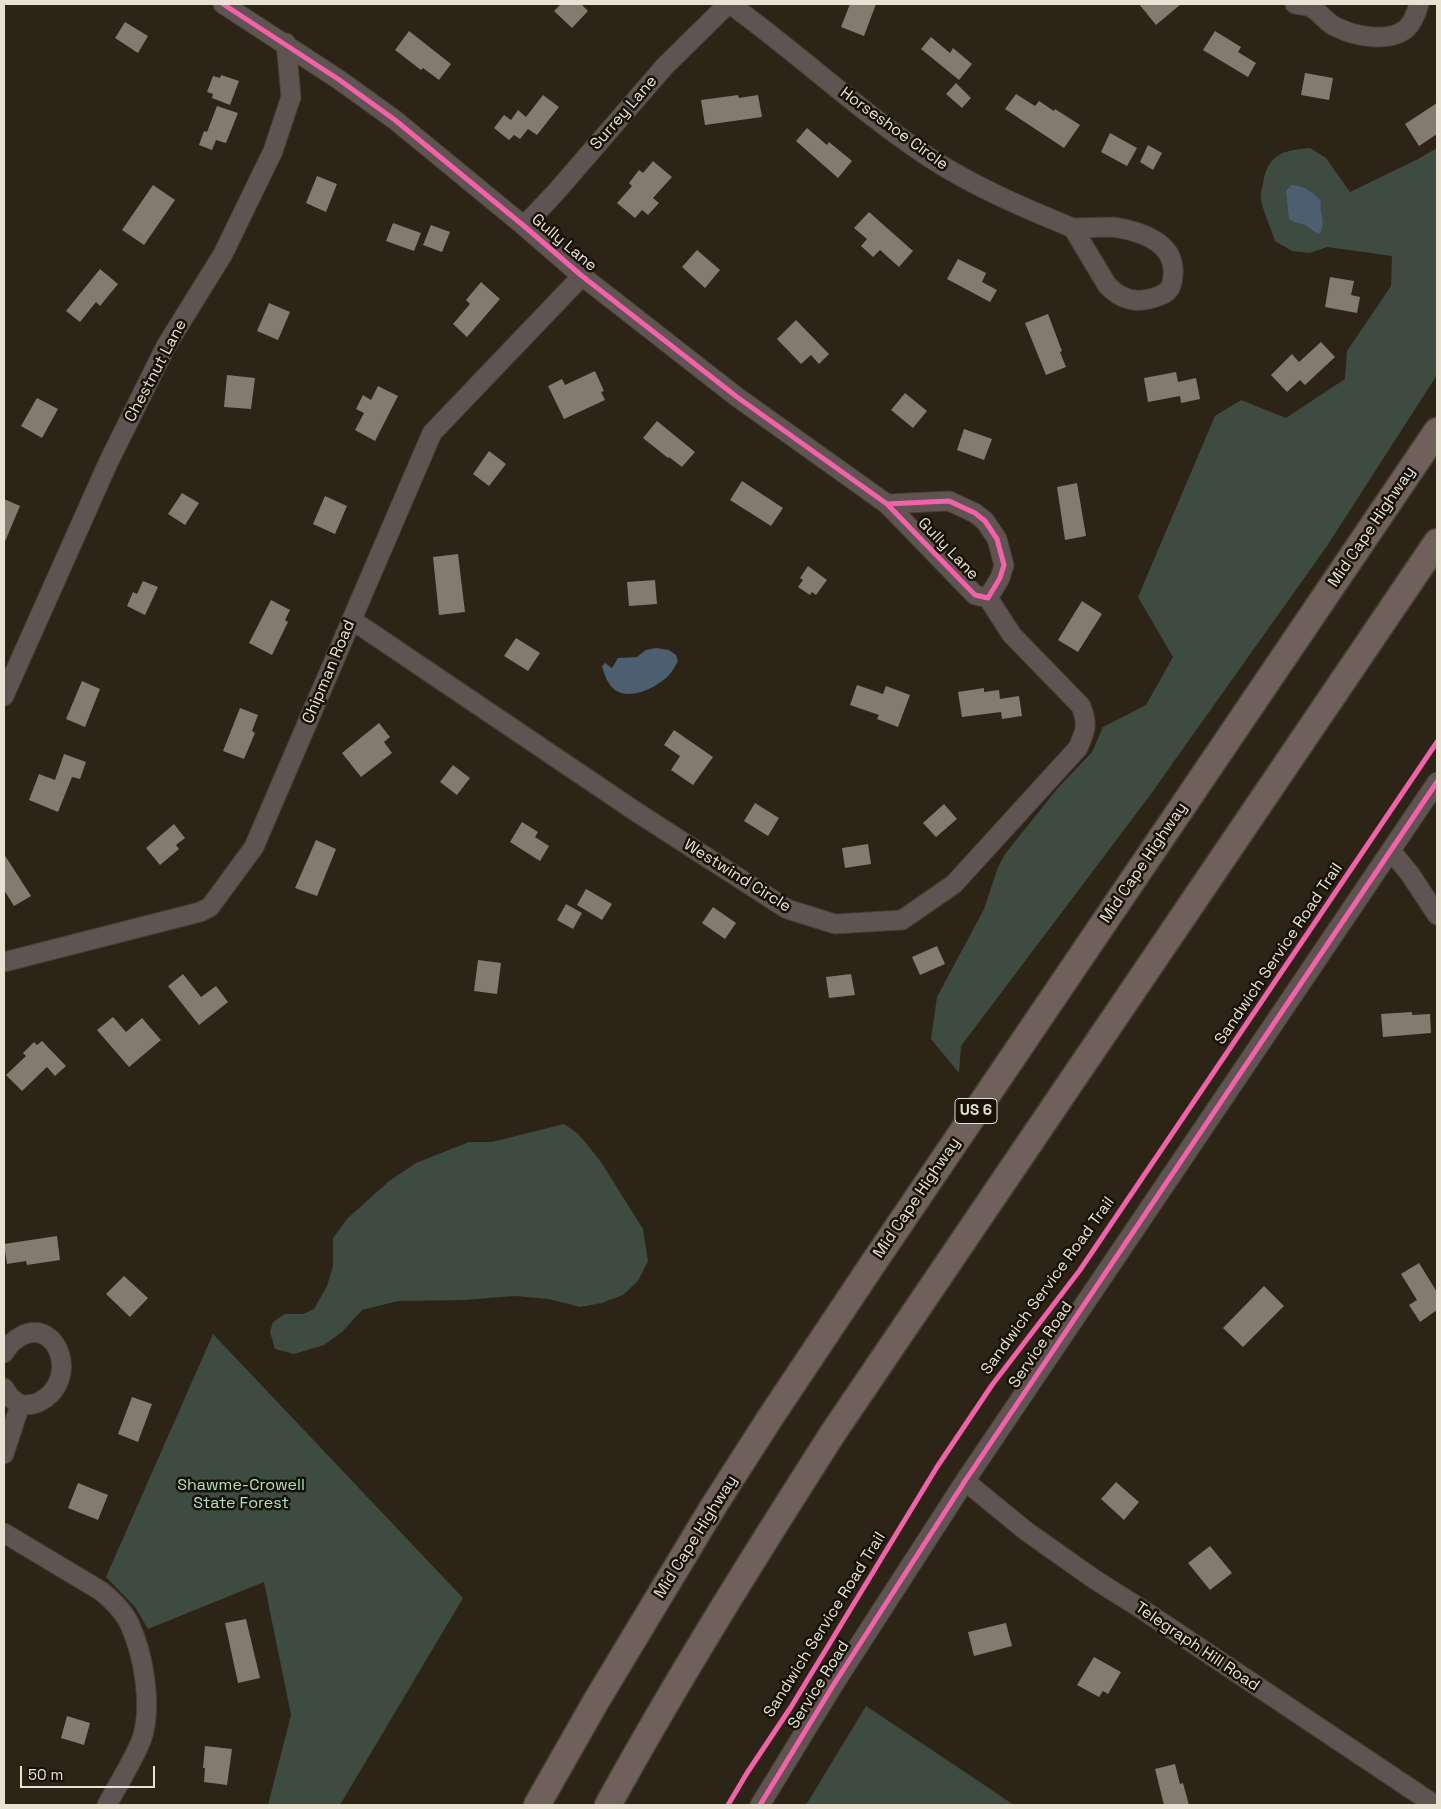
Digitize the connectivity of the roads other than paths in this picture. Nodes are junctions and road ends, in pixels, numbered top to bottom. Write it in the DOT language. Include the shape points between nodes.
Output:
graph roads {
  1 [pos="223,4"];
  2 [pos="729,4"];
  3 [pos="1419,4"];
  4 [pos="1308,5"];
  5 [pos="286,44"];
  6 [pos="524,226"];
  7 [pos="1073,228"];
  8 [pos="582,276"];
  9 [pos="1437,431"];
  10 [pos="887,504"];
  11 [pos="1437,542"];
  12 [pos="988,598"];
  13 [pos="352,620"];
  14 [pos="4,696"];
  15 [pos="1437,782"];
  16 [pos="1391,852"];
  17 [pos="1437,915"];
  18 [pos="4,962"];
  19 [pos="4,1353"];
  20 [pos="4,1388"];
  21 [pos="20,1405"];
  22 [pos="4,1454"];
  23 [pos="965,1481"];
  24 [pos="4,1534"];
  25 [pos="107,1805"];
  26 [pos="537,1805"];
  27 [pos="608,1805"];
  28 [pos="760,1805"];
  29 [pos="1435,1805"];
  1 -- 5 [label="street, Gully Lane"];
  2 -- 6 [label="street, Surrey Lane" via="665,66"];
  2 -- 7 [label="street, Horseshoe Circle" via="930,158 979,187"];
  3 -- 4 [label="street" via="1409,26 1399,33 1384,36 1353,34 1332,25"];
  5 -- 6 [label="street, Gully Lane" via="395,120"];
  5 -- 14 [label="street, Chestnut Lane" via="291,98 273,151 222,254 166,346 108,463"];
  6 -- 8 [label="street, Gully Lane"];
  7 -- 7 [label="street, Horseshoe Circle" via="1113,227 1155,241 1164,247 1174,265 1171,287 1164,294 1148,300 1135,301 1114,293"];
  8 -- 10 [label="street, Gully Lane" via="737,397"];
  8 -- 13 [label="street, Chipman Road" via="432,433"];
  9 -- 26 [label="highway, Mid Cape Highway / US 6" via="770,1418 687,1549"];
  10 -- 12 [label="street, Gully Lane" via="975,595"];
  10 -- 12 [label="street, Gully Lane" via="949,501 980,517 997,539 1004,566"];
  11 -- 27 [label="highway" via="833,1433 672,1691"];
  12 -- 13 [label="street, Westwind Circle" via="1012,635 1080,706 1086,718 1086,732 1078,748 954,884 902,920 835,924 786,909"];
  13 -- 18 [label="street, Chipman Road" via="254,847 210,907"];
  15 -- 16 [label="street, Service Road"];
  16 -- 17 [label="street"];
  16 -- 23 [label="street, Service Road"];
  19 -- 21 [label="street" via="13,1340 29,1333 41,1334 53,1341 59,1350 62,1363 60,1380 38,1403"];
  20 -- 21 [label="street"];
  21 -- 22 [label="street"];
  23 -- 28 [label="street, Service Road"];
  23 -- 29 [label="street, Telegraph Hill Road" via="1026,1531 1094,1580"];
  24 -- 25 [label="street" via="101,1591 115,1603 130,1624 143,1666 146,1722 140,1741"];
}
